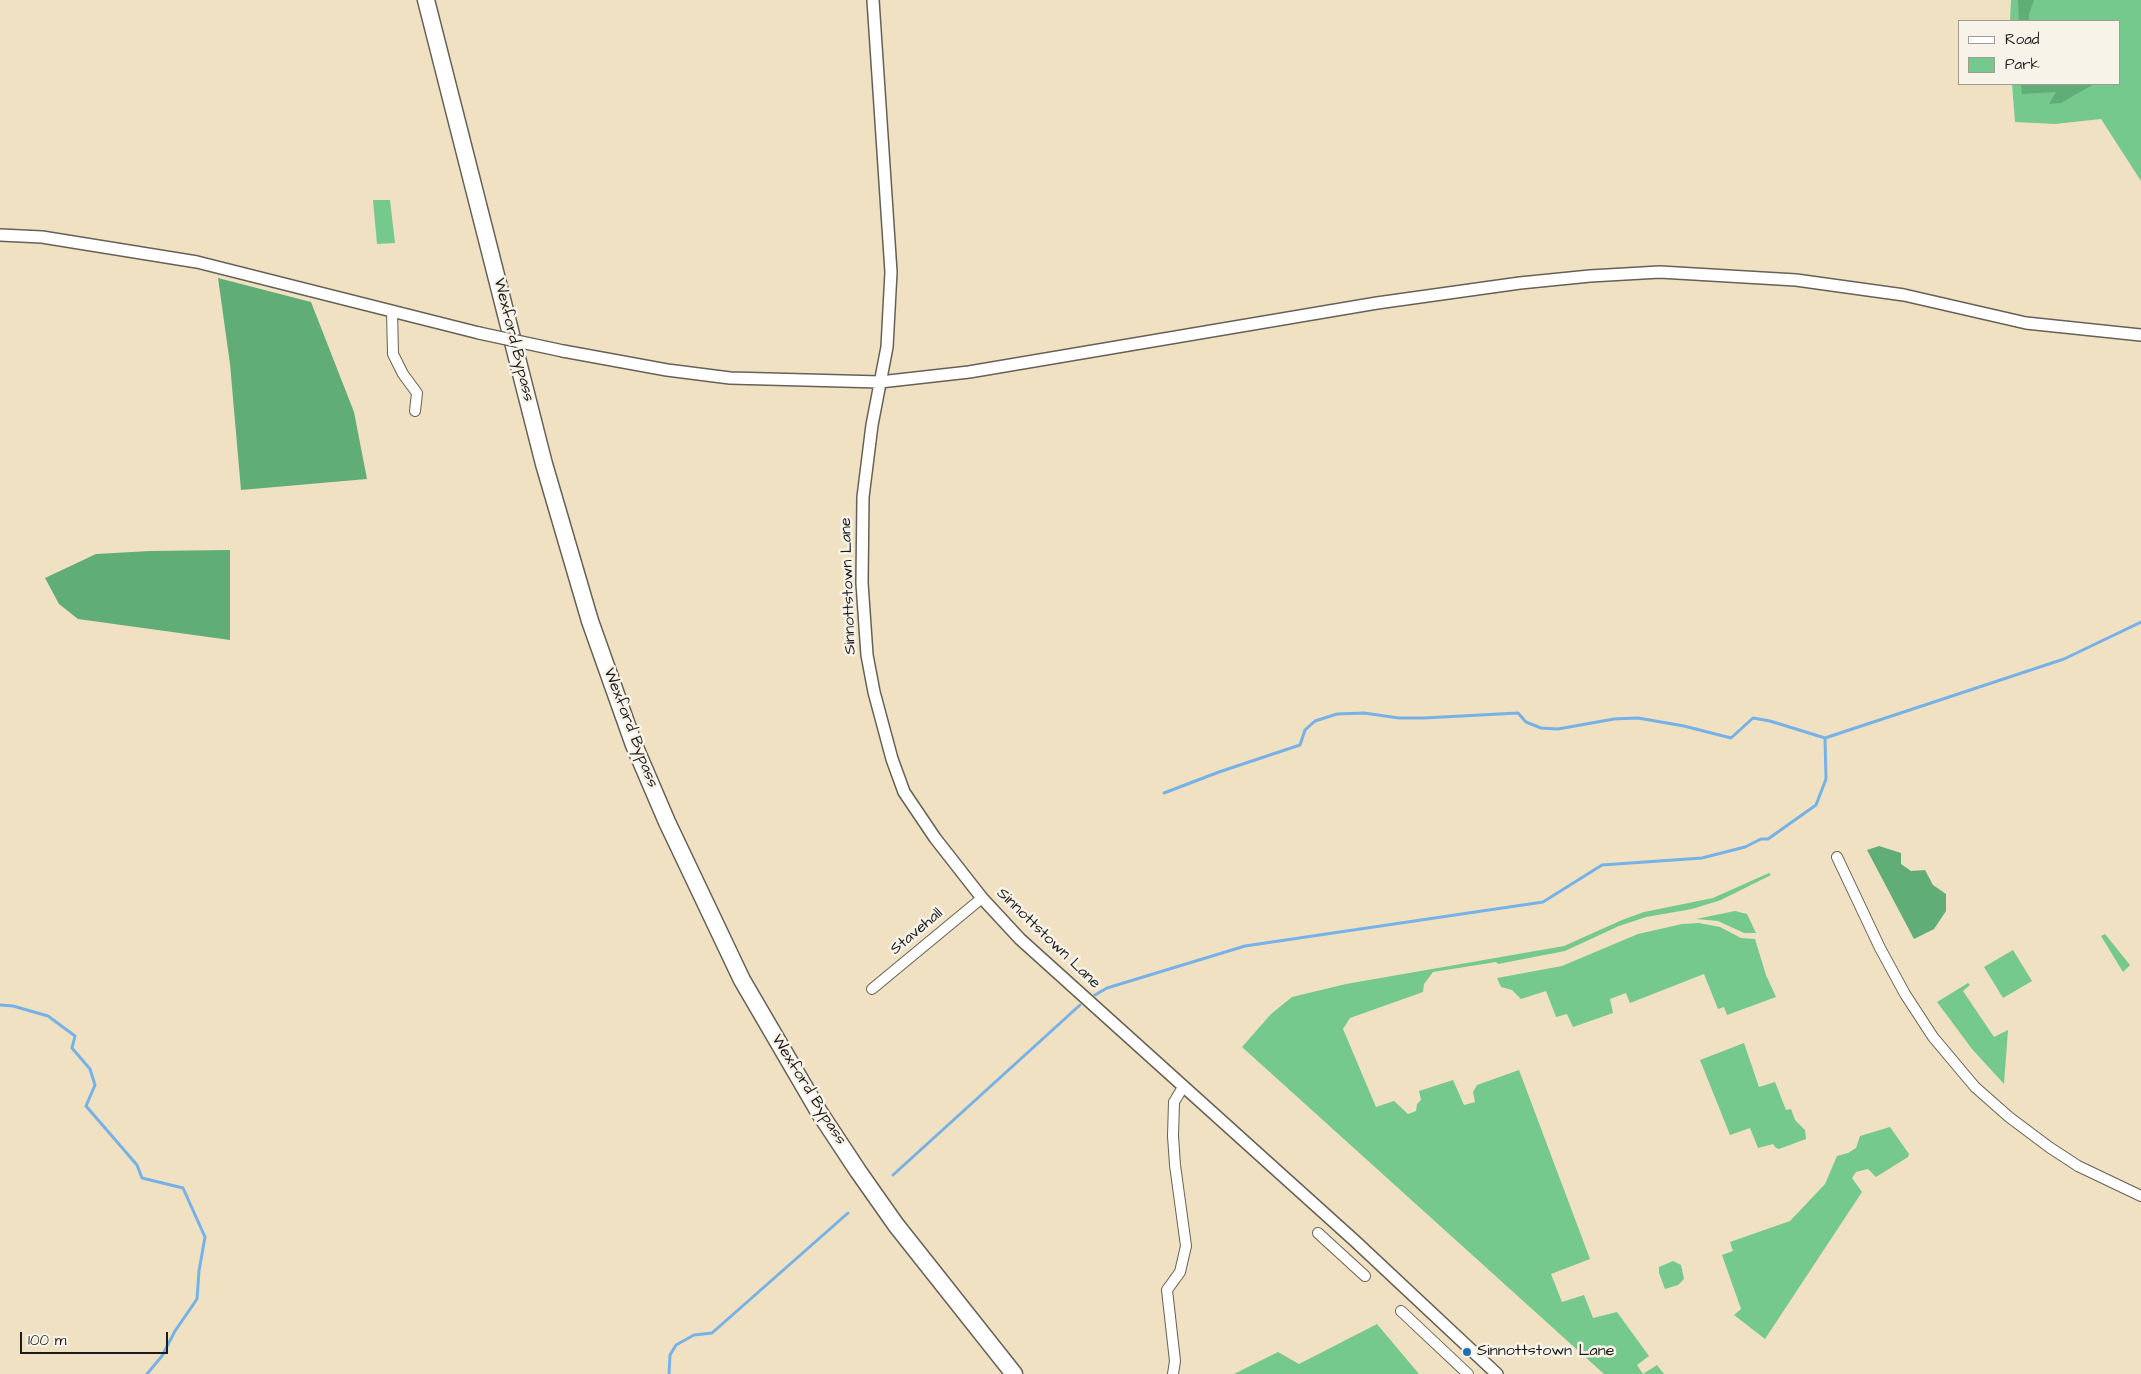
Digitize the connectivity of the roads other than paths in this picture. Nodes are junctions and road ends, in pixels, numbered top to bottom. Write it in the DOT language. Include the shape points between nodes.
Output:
graph roads {
  1 [pos="426,0"];
  2 [pos="873,0"];
  3 [pos="0,235"];
  4 [pos="392,311"];
  5 [pos="2141,335"];
  6 [pos="880,382"];
  7 [pos="415,412"];
  8 [pos="1837,857"];
  9 [pos="982,898"];
  10 [pos="872,989"];
  11 [pos="1183,1087"];
  12 [pos="2141,1196"];
  13 [pos="1318,1233"];
  14 [pos="1355,1241"];
  15 [pos="1341,1254"];
  16 [pos="1365,1276"];
  17 [pos="1401,1311"];
  18 [pos="1014,1374"];
  19 [pos="1173,1374"];
  20 [pos="1468,1374"];
  21 [pos="1497,1374"];
  1 -- 18 [label="highway, Wexford Bypass" via="544,464 587,612 634,744 667,822 742,980 820,1112 896,1225"];
  2 -- 6 [label="street, Sinnottstown Lane" via="890,272 887,347"];
  3 -- 4 [label="street" via="42,238 198,262"];
  4 -- 6 [label="street, bridge" via="479,334 667,370 730,378"];
  4 -- 7 [label="street" via="393,354 417,393"];
  5 -- 6 [label="street" via="2026,323 1904,295 1796,280 1660,272 1526,283 1377,303 978,370"];
  6 -- 9 [label="street, Sinnottstown Lane" via="863,497 862,583 872,683 904,792"];
  8 -- 12 [label="street" via="1905,994 1933,1037 1975,1087 2049,1147 2078,1166"];
  9 -- 10 [label="street, Stavehall"];
  9 -- 11 [label="street, Sinnottstown Lane" via="1020,939"];
  11 -- 14 [label="street, Sinnottstown Lane"];
  11 -- 19 [label="street" via="1174,1102 1173,1136 1186,1246 1180,1272 1167,1290 1175,1360"];
  13 -- 15 [label="street"];
  14 -- 15 [label="street"];
  14 -- 21 [label="street, Sinnottstown Lane"];
  15 -- 16 [label="street"];
  17 -- 20 [label="street"];
}
